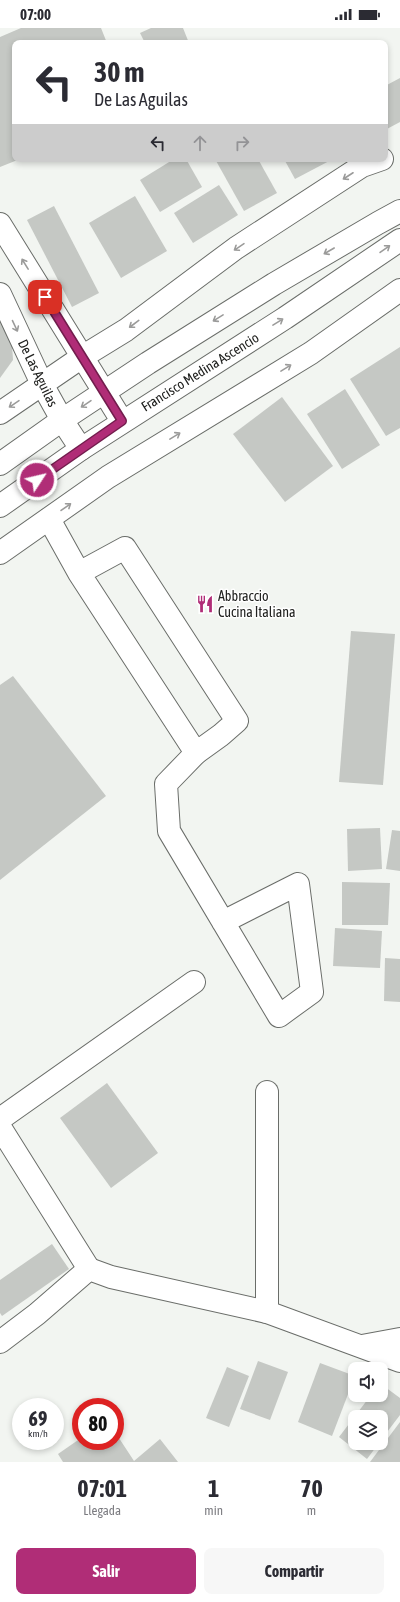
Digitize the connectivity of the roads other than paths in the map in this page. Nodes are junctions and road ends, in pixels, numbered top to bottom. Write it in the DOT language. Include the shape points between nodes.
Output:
graph roads {
  1 [pos="400,153"];
  2 [pos="388,158"];
  3 [pos="375,162"];
  4 [pos="400,211"];
  5 [pos="0,224"];
  6 [pos="400,240"];
  7 [pos="400,290"];
  8 [pos="0,294"];
  9 [pos="82,357"];
  10 [pos="42,384"];
  11 [pos="104,392"];
  12 [pos="0,413"];
  13 [pos="62,420"];
  14 [pos="122,421"];
  15 [pos="81,449"];
  16 [pos="0,464"];
  17 [pos="0,506"];
  18 [pos="49,519"];
  19 [pos="0,554"];
  20 [pos="79,573"];
  21 [pos="196,753"];
  22 [pos="223,922"];
  23 [pos="194,982"];
  24 [pos="267,1092"];
  25 [pos="0,1119"];
  26 [pos="0,1127"];
  27 [pos="89,1269"];
  28 [pos="267,1312"];
  29 [pos="400,1339"];
  30 [pos="0,1342"];
  31 [pos="361,1346"];
  32 [pos="400,1361"];
  1 -- 2 [label="main road"];
  3 -- 9 [label="main road, one-way" via="362,166 236,248 126,330"];
  4 -- 11 [label="main road, one-way" via="274,284"];
  9 -- 5 [label="main road, one-way"];
  14 -- 6 [label="main road, Francisco Medina Ascencio, one-way" via="285,318"];
  18 -- 7 [label="main road, one-way" via="108,477 310,353"];
  8 -- 10 [label="main road, De Las Aguilas, one-way"];
  9 -- 10 [label="main road"];
  9 -- 11 [label="main road"];
  10 -- 12 [label="main road, one-way"];
  10 -- 13 [label="main road, De Las Aguilas"];
  11 -- 13 [label="main road, one-way"];
  11 -- 14 [label="main road"];
  13 -- 15 [label="main road, De Las Aguilas"];
  13 -- 16 [label="main road"];
  14 -- 15 [label="main road, Francisco Medina Ascencio"];
  15 -- 17 [label="main road, Francisco Medina Ascencio"];
  18 -- 19 [label="main road"];
  18 -- 20 [label="main road"];
  20 -- 21 [label="main road"];
  20 -- 21 [label="main road" via="125,548 229,708 237,721"];
  21 -- 22 [label="main road" via="166,784 169,831"];
  22 -- 22 [label="main road" via="279,1016 312,992 298,884"];
  23 -- 25 [label="main road"];
  24 -- 28 [label="main road"];
  26 -- 27 [label="main road"];
  27 -- 28 [label="main road" via="111,1277"];
  27 -- 30 [label="main road"];
  28 -- 31 [label="main road"];
  29 -- 31 [label="main road"];
  31 -- 32 [label="main road"];
}
